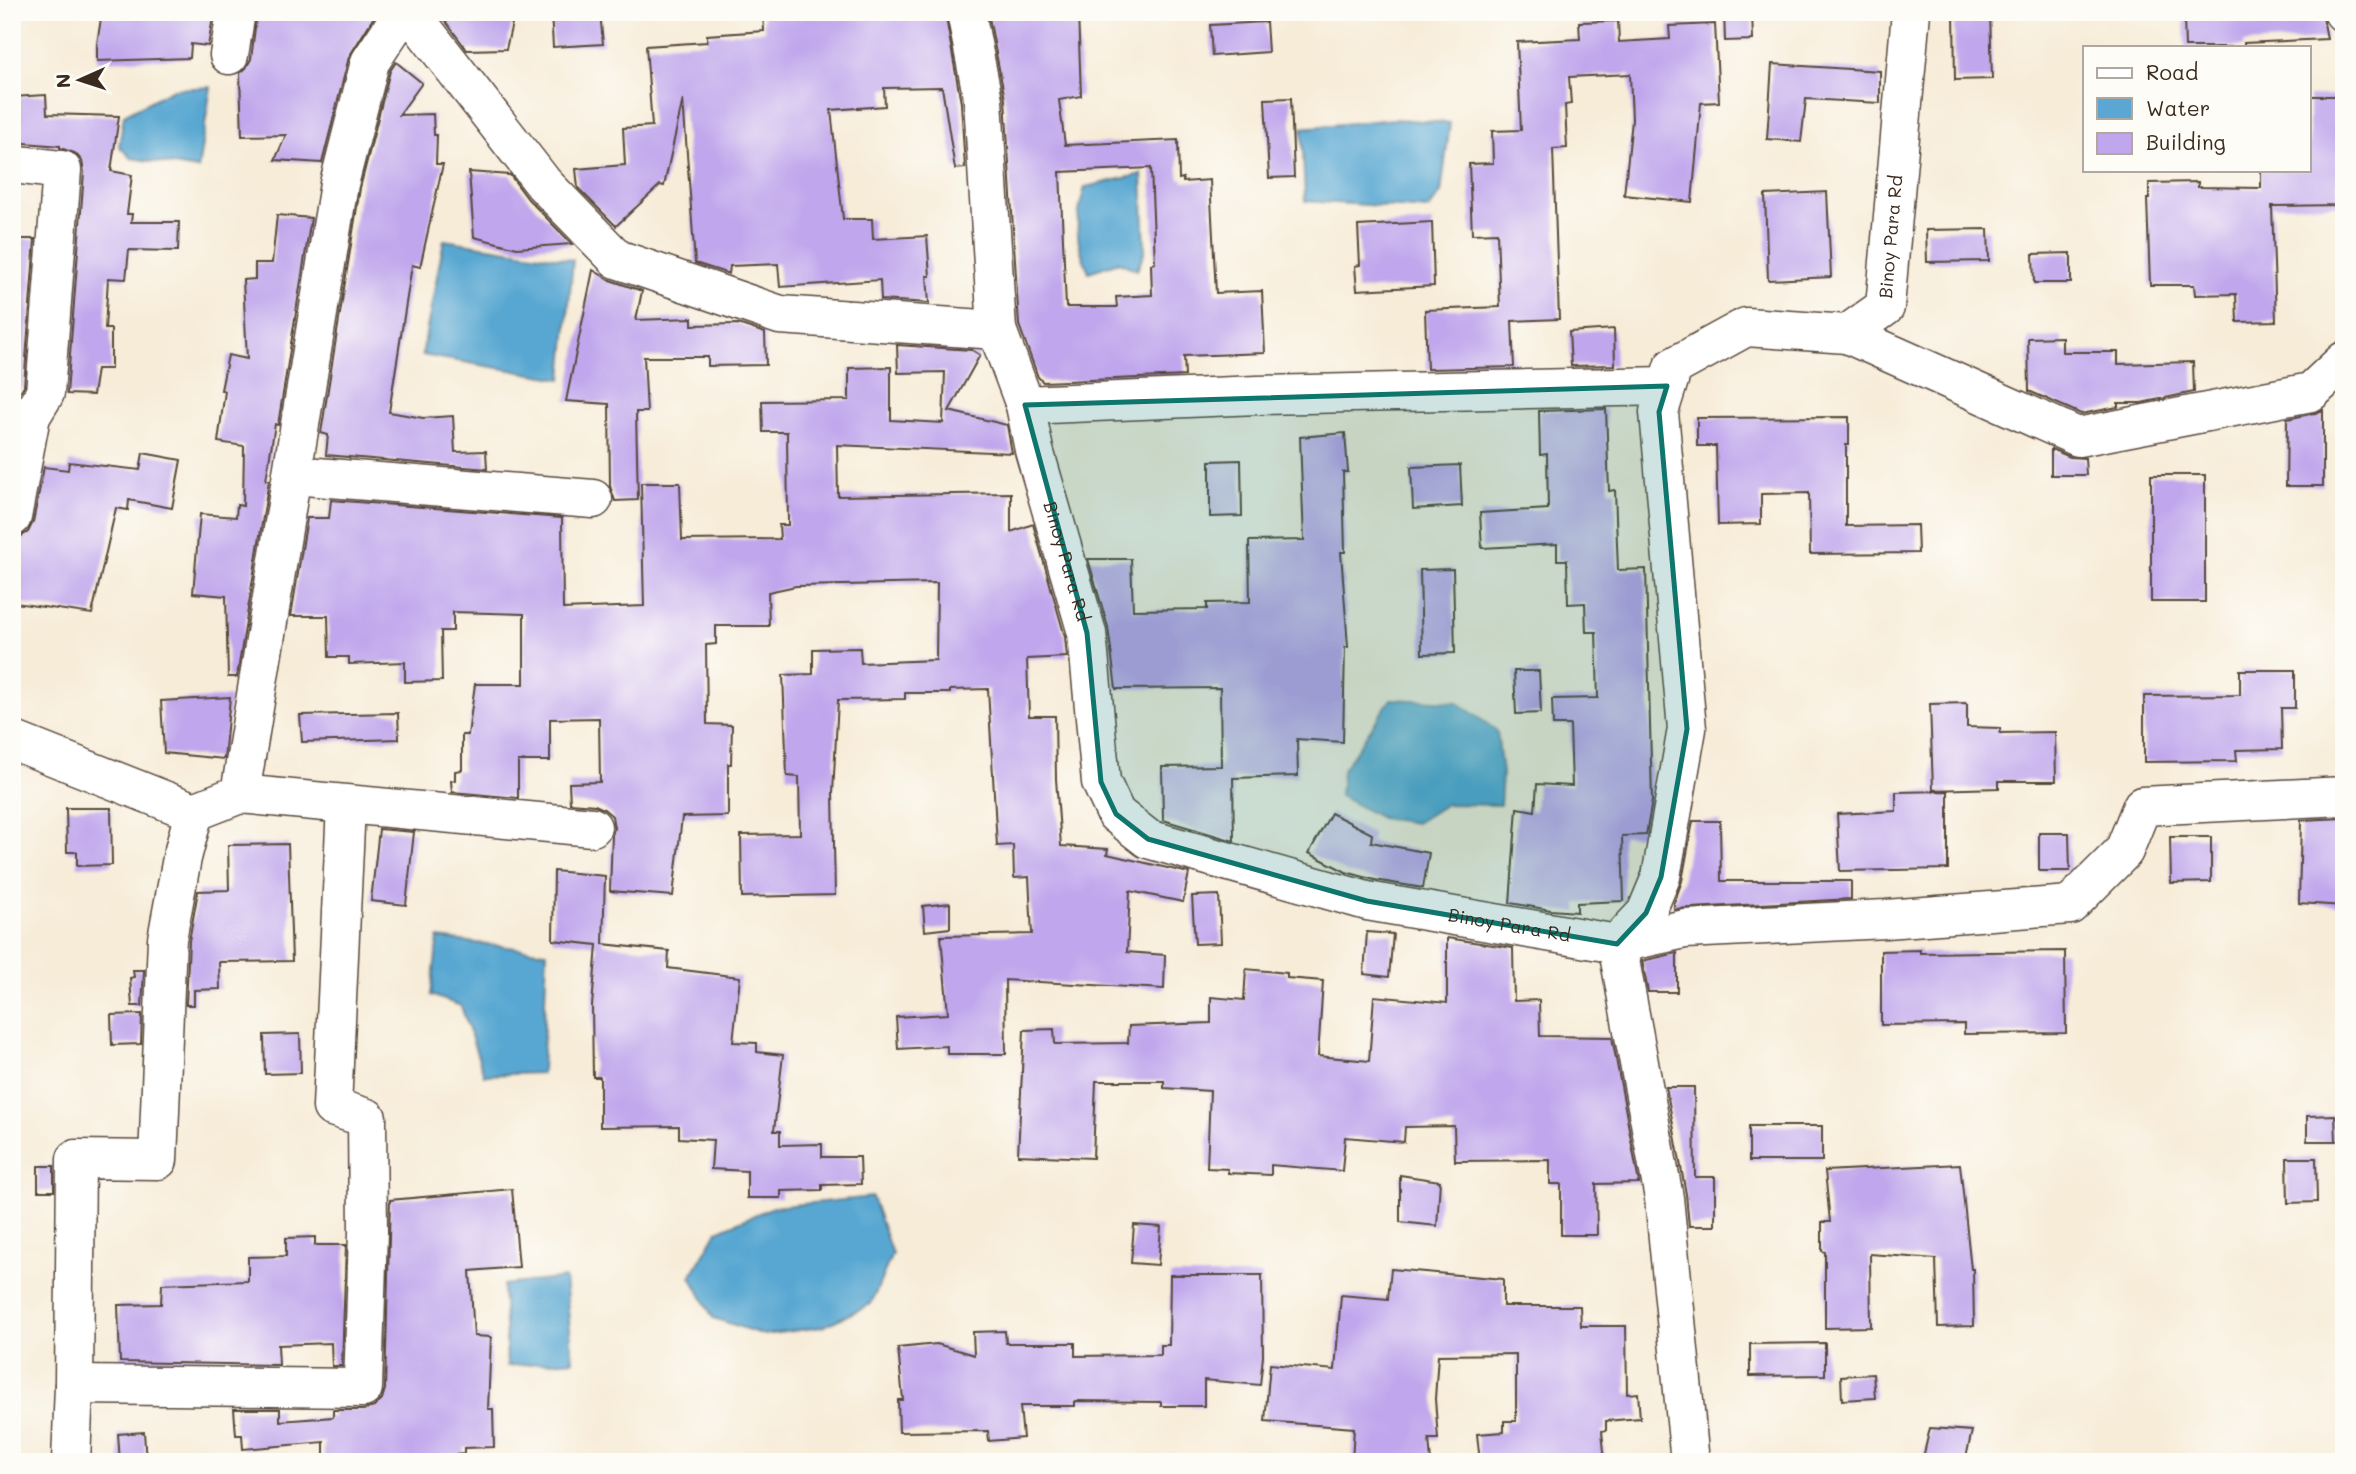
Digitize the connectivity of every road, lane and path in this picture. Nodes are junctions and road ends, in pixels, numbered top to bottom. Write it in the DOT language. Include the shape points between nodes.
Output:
graph roads {
  1 [pos="236,12"];
  2 [pos="403,12"];
  3 [pos="410,12"];
  4 [pos="966,12"];
  5 [pos="1911,12"];
  6 [pos="229,55"];
  7 [pos="12,164"];
  8 [pos="997,330"];
  9 [pos="1847,334"];
  10 [pos="2344,361"];
  11 [pos="1667,386"];
  12 [pos="1025,405"];
  13 [pos="292,475"];
  14 [pos="593,499"];
  15 [pos="12,517"];
  16 [pos="12,740"];
  17 [pos="240,794"];
  18 [pos="2344,796"];
  19 [pos="346,804"];
  20 [pos="194,811"];
  21 [pos="592,827"];
  22 [pos="1617,944"];
  23 [pos="74,1385"];
  24 [pos="71,1462"];
  25 [pos="1690,1462"];
  1 -- 6 [label="street"];
  2 -- 13 [label="street" via="370,62 339,184"];
  3 -- 8 [label="street" via="544,184 617,259 780,315"];
  4 -- 8 [label="street, Binoy Para Rd" via="983,100"];
  5 -- 9 [label="street, Binoy Para Rd" via="1885,307"];
  7 -- 15 [label="street" via="62,170 45,393 31,416"];
  8 -- 12 [label="street, Binoy Para Rd"];
  9 -- 10 [label="street" via="2078,437 2311,392"];
  9 -- 11 [label="street" via="1746,327 1673,367"];
  11 -- 12 [label="street"];
  11 -- 22 [label="street" via="1660,412 1687,729 1661,877 1646,913"];
  12 -- 22 [label="street, Binoy Para Rd" via="1087,633 1101,782 1116,814 1148,839 1367,901"];
  13 -- 14 [label="street"];
  13 -- 17 [label="street"];
  16 -- 20 [label="street"];
  17 -- 19 [label="street"];
  17 -- 20 [label="street"];
  18 -- 22 [label="street" via="2142,806 2124,851 2070,905 1685,929"];
  19 -- 21 [label="street"];
  19 -- 23 [label="street" via="332,1107 367,1118 363,1388"];
  20 -- 23 [label="street" via="167,939 158,1160 76,1159"];
  22 -- 25 [label="street" via="1664,1198"];
  23 -- 24 [label="street"];
}
